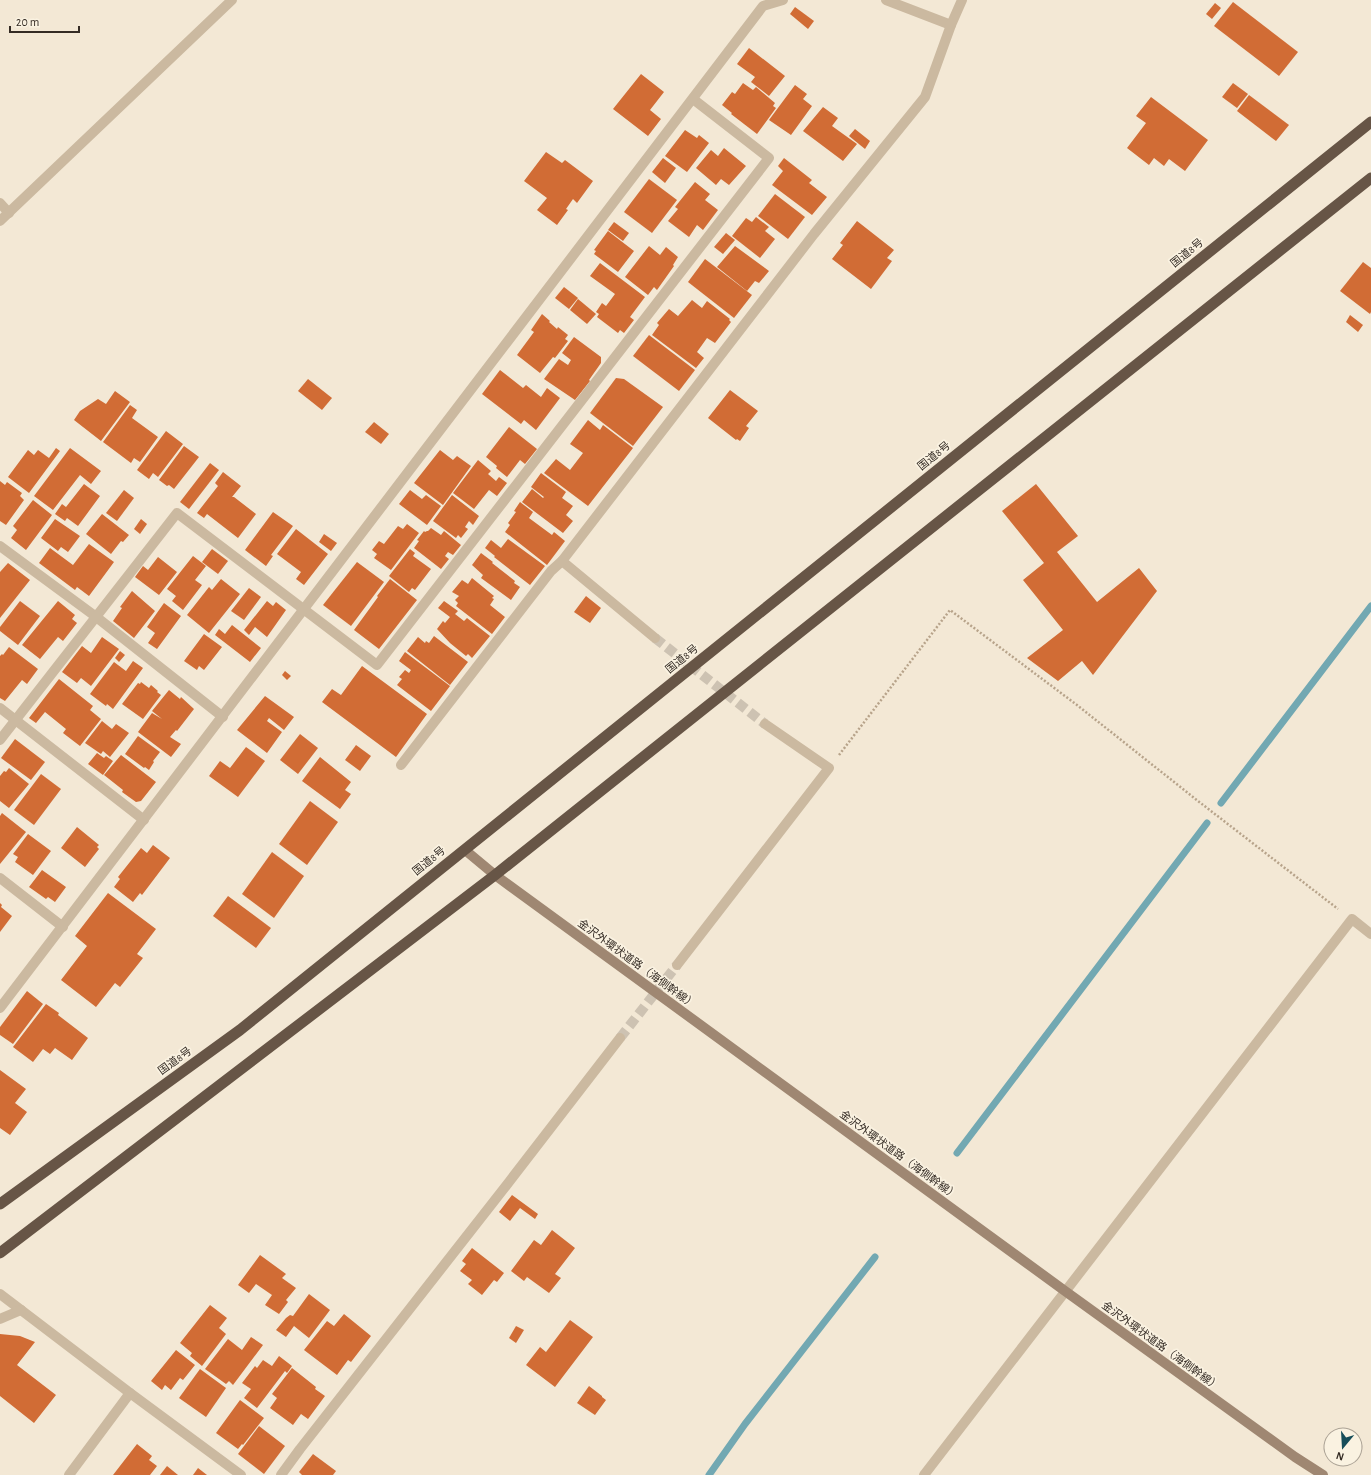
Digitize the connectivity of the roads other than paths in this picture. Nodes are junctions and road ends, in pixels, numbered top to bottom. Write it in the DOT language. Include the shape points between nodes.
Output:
graph roads {
  1 [pos="232,0"];
  2 [pos="783,0"];
  3 [pos="886,0"];
  4 [pos="962,0"];
  5 [pos="951,25"];
  6 [pos="693,98"];
  7 [pos="1371,122"];
  8 [pos="1371,178"];
  9 [pos="0,203"];
  10 [pos="9,213"];
  11 [pos="0,222"];
  12 [pos="0,546"];
  13 [pos="562,561"];
  14 [pos="304,611"];
  15 [pos="95,616"];
  16 [pos="655,638"];
  17 [pos="0,708"];
  18 [pos="223,716"];
  19 [pos="16,720"];
  20 [pos="765,724"];
  21 [pos="0,740"];
  22 [pos="401,766"];
  23 [pos="144,820"];
  24 [pos="464,850"];
  25 [pos="495,875"];
  26 [pos="0,878"];
  27 [pos="63,927"];
  28 [pos="1371,934"];
  29 [pos="677,965"];
  30 [pos="0,1008"];
  31 [pos="620,1038"];
  32 [pos="0,1204"];
  33 [pos="0,1253"];
  34 [pos="1064,1291"];
  35 [pos="0,1294"];
  36 [pos="21,1310"];
  37 [pos="0,1320"];
  38 [pos="130,1393"];
  39 [pos="69,1475"];
  40 [pos="241,1475"];
  41 [pos="281,1475"];
  42 [pos="924,1475"];
  43 [pos="1323,1475"];
  1 -- 10 [label="street"];
  2 -- 6 [label="street" via="763,6"];
  3 -- 5 [label="street"];
  4 -- 5 [label="street"];
  5 -- 13 [label="street" via="925,97 805,246"];
  6 -- 14 [label="street"];
  6 -- 14 [label="street" via="769,158 377,665"];
  7 -- 24 [label="highway, 国道8号"];
  8 -- 25 [label="highway"];
  9 -- 10 [label="street"];
  10 -- 11 [label="street"];
  12 -- 15 [label="street"];
  13 -- 16 [label="street"];
  13 -- 22 [label="street" via="546,577"];
  14 -- 15 [label="street" via="177,513"];
  14 -- 18 [label="street"];
  15 -- 18 [label="street"];
  15 -- 19 [label="street"];
  17 -- 19 [label="street"];
  18 -- 23 [label="street"];
  19 -- 21 [label="street"];
  19 -- 23 [label="street"];
  20 -- 29 [label="street" via="829,768"];
  23 -- 27 [label="street"];
  24 -- 25 [label="main road, 金沢外環状道路（海側幹線）"];
  24 -- 32 [label="highway, 国道8号" via="240,1030"];
  25 -- 33 [label="highway"];
  25 -- 34 [label="main road, 金沢外環状道路（海側幹線）"];
  26 -- 27 [label="street"];
  27 -- 30 [label="street"];
  28 -- 34 [label="street" via="1352,919"];
  31 -- 41 [label="street"];
  34 -- 42 [label="street"];
  34 -- 43 [label="main road, 金沢外環状道路（海側幹線）"];
  35 -- 36 [label="street"];
  36 -- 37 [label="street"];
  36 -- 38 [label="street"];
  38 -- 39 [label="street"];
  38 -- 40 [label="street"];
}
